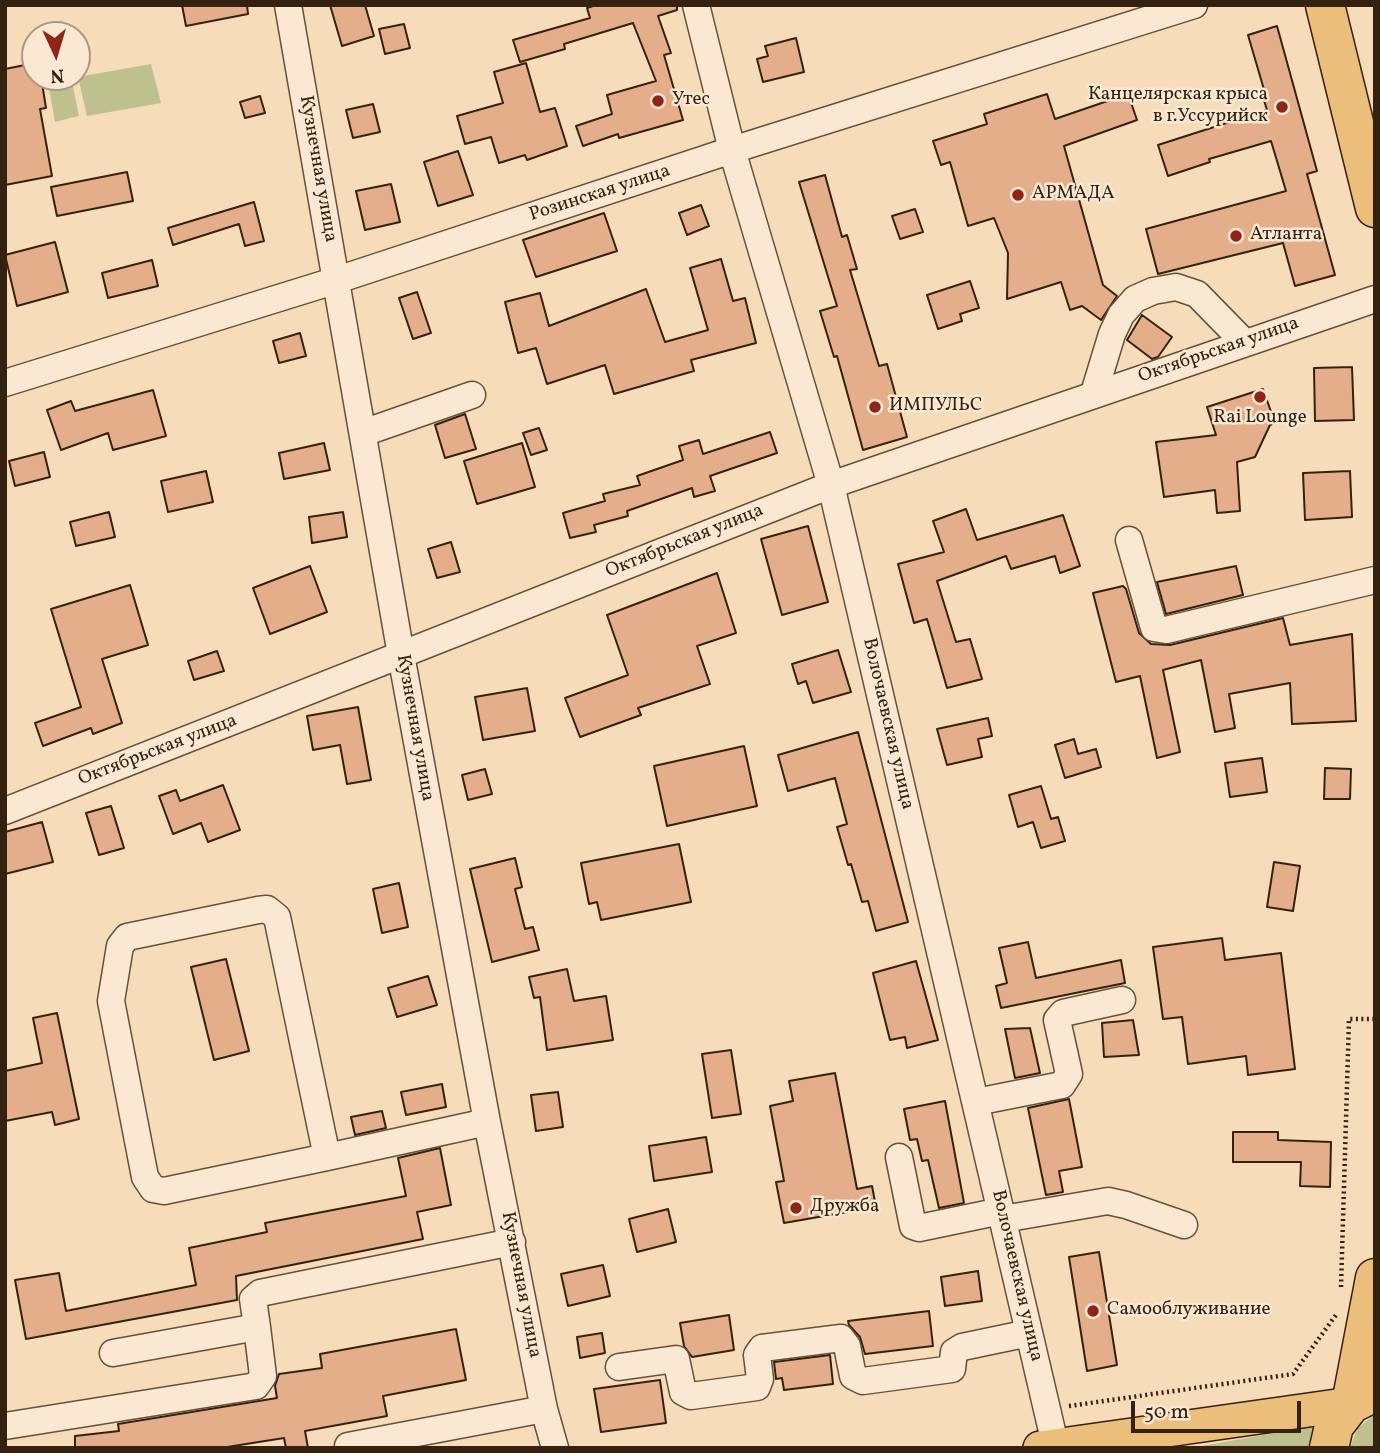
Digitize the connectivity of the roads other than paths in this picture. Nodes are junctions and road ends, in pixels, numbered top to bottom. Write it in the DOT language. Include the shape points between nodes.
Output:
graph roads {
  1 [pos="288,5"];
  2 [pos="696,5"];
  3 [pos="1194,5"];
  4 [pos="1325,5"];
  5 [pos="1346,5"];
  6 [pos="1375,117"];
  7 [pos="732,150"];
  8 [pos="1375,208"];
  9 [pos="337,280"];
  10 [pos="1375,299"];
  11 [pos="1244,342"];
  12 [pos="5,383"];
  13 [pos="1094,393"];
  14 [pos="472,395"];
  15 [pos="363,433"];
  16 [pos="831,485"];
  17 [pos="1129,540"];
  18 [pos="1375,580"];
  19 [pos="401,655"];
  20 [pos="5,811"];
  21 [pos="1122,1000"];
  22 [pos="976,1102"];
  23 [pos="486,1122"];
  24 [pos="327,1157"];
  25 [pos="899,1157"];
  26 [pos="1002,1215"];
  27 [pos="1184,1226"];
  28 [pos="512,1242"];
  29 [pos="1375,1278"];
  30 [pos="257,1326"];
  31 [pos="1029,1333"];
  32 [pos="113,1353"];
  33 [pos="619,1367"];
  34 [pos="1363,1398"];
  35 [pos="544,1409"];
  36 [pos="5,1426"];
  37 [pos="348,1446"];
  38 [pos="1054,1447"];
  39 [pos="555,1448"];
  40 [pos="1329,1448"];
  1 -- 9 [label="street, Кузнечная улица"];
  2 -- 7 [label="street, Волочаевская улица"];
  3 -- 7 [label="street, Розинская улица"];
  4 -- 8 [label="highway"];
  5 -- 6 [label="highway"];
  7 -- 9 [label="street, Розинская улица"];
  7 -- 16 [label="street, Волочаевская улица"];
  9 -- 12 [label="street, Розинская улица"];
  9 -- 15 [label="street, Кузнечная улица"];
  10 -- 11 [label="street, Октябрьская улица"];
  11 -- 13 [label="street, Октябрьская улица"];
  11 -- 13 [label="street" via="1197,294 1176,287 1153,291 1135,299 1121,315"];
  13 -- 16 [label="street, Октябрьская улица"];
  14 -- 15 [label="street"];
  15 -- 19 [label="street, Кузнечная улица"];
  16 -- 19 [label="street, Октябрьская улица"];
  16 -- 22 [label="street, Волочаевская улица"];
  17 -- 18 [label="street" via="1154,628 1166,630"];
  19 -- 20 [label="street, Октябрьская улица"];
  19 -- 23 [label="street, Кузнечная улица"];
  21 -- 22 [label="street" via="1063,1013 1057,1020 1069,1074 1062,1085"];
  22 -- 26 [label="street, Волочаевская улица"];
  23 -- 24 [label="street"];
  23 -- 28 [label="street, Кузнечная улица"];
  24 -- 24 [label="street" via="164,1191 153,1189 145,1177 111,1001 120,946 127,937 258,910 267,909 277,917"];
  25 -- 26 [label="street" via="913,1226"];
  26 -- 27 [label="street" via="1108,1201"];
  26 -- 31 [label="street, Волочаевская улица"];
  28 -- 30 [label="street" via="260,1293 253,1299"];
  28 -- 35 [label="street, Кузнечная улица"];
  29 -- 34 [label="highway"];
  30 -- 32 [label="street"];
  30 -- 36 [label="street" via="262,1376 257,1386"];
  31 -- 33 [label="street" via="962,1347 954,1352 952,1369 863,1381 853,1376 841,1338 762,1348 757,1355 757,1387 691,1396 683,1392 676,1359"];
  31 -- 38 [label="street, Волочаевская улица"];
  34 -- 38 [label="main road"];
  34 -- 40 [label="highway" via="1334,1426"];
  35 -- 37 [label="street"];
  35 -- 39 [label="street, Кузнечная улица"];
}
